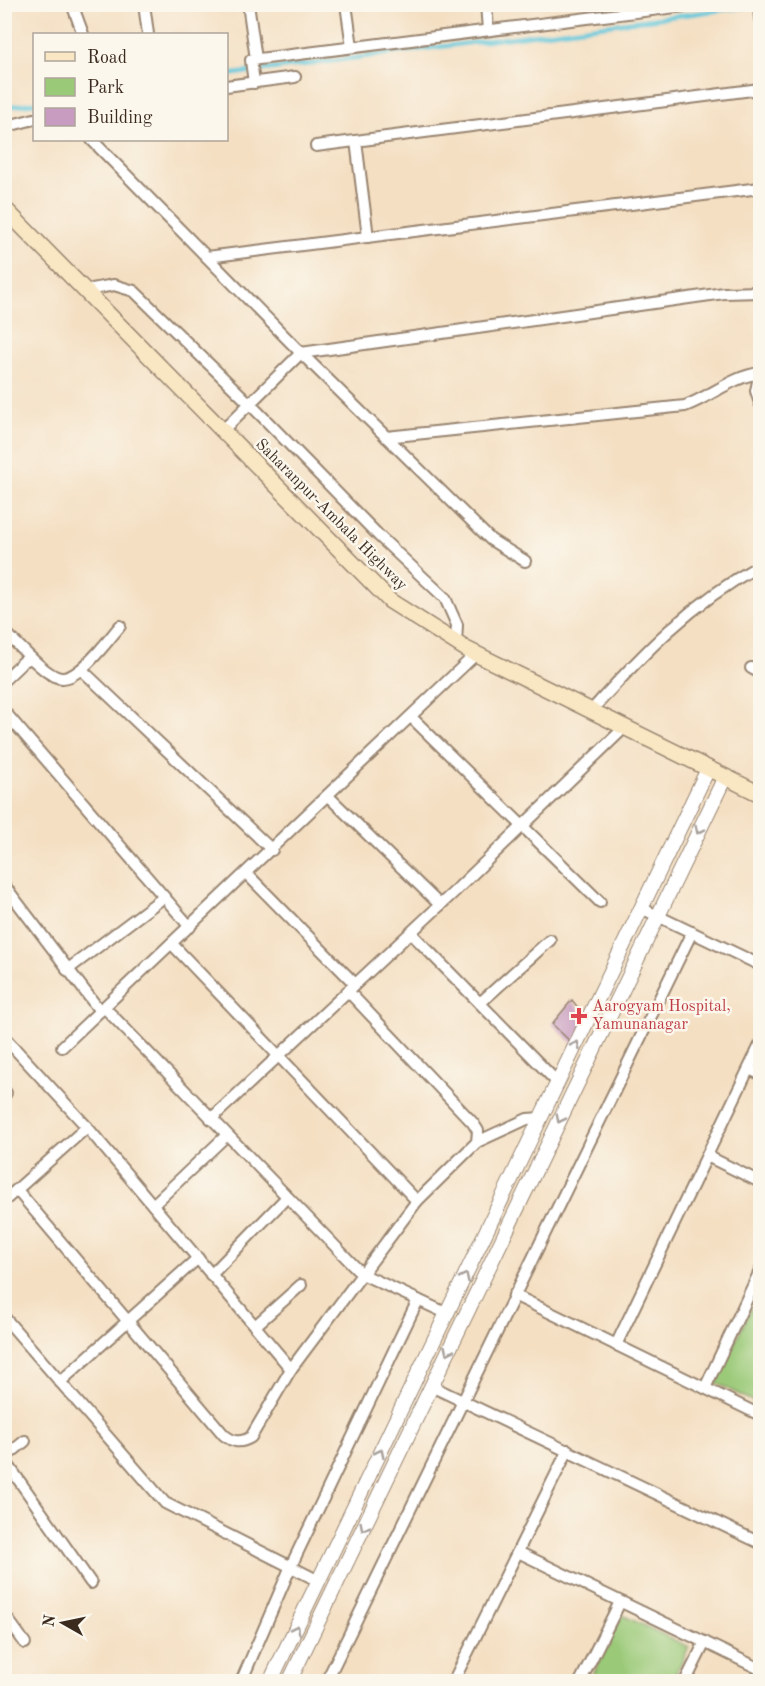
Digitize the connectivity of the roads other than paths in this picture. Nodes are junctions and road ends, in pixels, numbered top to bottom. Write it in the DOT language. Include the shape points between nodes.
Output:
graph roads {
  1 [pos="72,4"];
  2 [pos="144,4"];
  3 [pos="248,4"];
  4 [pos="346,4"];
  5 [pos="486,4"];
  6 [pos="700,4"];
  7 [pos="759,4"];
  8 [pos="760,12"];
  9 [pos="760,19"];
  10 [pos="488,30"];
  11 [pos="83,33"];
  12 [pos="147,33"];
  13 [pos="352,47"];
  14 [pos="254,72"];
  15 [pos="295,77"];
  16 [pos="228,86"];
  17 [pos="760,89"];
  18 [pos="33,119"];
  19 [pos="4,127"];
  20 [pos="93,141"];
  21 [pos="356,141"];
  22 [pos="316,146"];
  23 [pos="760,188"];
  24 [pos="4,208"];
  25 [pos="368,237"];
  26 [pos="207,257"];
  27 [pos="87,290"];
  28 [pos="760,292"];
  29 [pos="301,353"];
  30 [pos="760,373"];
  31 [pos="760,403"];
  32 [pos="250,404"];
  33 [pos="222,431"];
  34 [pos="386,437"];
  35 [pos="525,561"];
  36 [pos="760,565"];
  37 [pos="120,626"];
  38 [pos="4,631"];
  39 [pos="456,643"];
  40 [pos="476,654"];
  41 [pos="31,658"];
  42 [pos="82,670"];
  43 [pos="4,680"];
  44 [pos="4,711"];
  45 [pos="591,711"];
  46 [pos="411,717"];
  47 [pos="624,728"];
  48 [pos="708,769"];
  49 [pos="724,777"];
  50 [pos="760,794"];
  51 [pos="328,796"];
  52 [pos="522,827"];
  53 [pos="272,850"];
  54 [pos="246,874"];
  55 [pos="4,885"];
  56 [pos="164,897"];
  57 [pos="600,902"];
  58 [pos="440,906"];
  59 [pos="641,908"];
  60 [pos="657,916"];
  61 [pos="190,927"];
  62 [pos="692,932"];
  63 [pos="411,933"];
  64 [pos="550,940"];
  65 [pos="172,944"];
  66 [pos="760,965"];
  67 [pos="68,970"];
  68 [pos="352,988"];
  69 [pos="480,1003"];
  70 [pos="102,1009"];
  71 [pos="4,1037"];
  72 [pos="760,1045"];
  73 [pos="62,1047"];
  74 [pos="278,1057"];
  75 [pos="749,1069"];
  76 [pos="760,1074"];
  77 [pos="558,1083"];
  78 [pos="541,1118"];
  79 [pos="211,1119"];
  80 [pos="87,1127"];
  81 [pos="227,1135"];
  82 [pos="477,1142"];
  83 [pos="707,1156"];
  84 [pos="760,1182"];
  85 [pos="17,1190"];
  86 [pos="287,1197"];
  87 [pos="4,1201"];
  88 [pos="417,1201"];
  89 [pos="153,1205"];
  90 [pos="198,1258"];
  91 [pos="760,1271"];
  92 [pos="362,1274"];
  93 [pos="211,1275"];
  94 [pos="300,1285"];
  95 [pos="514,1295"];
  96 [pos="418,1300"];
  97 [pos="447,1314"];
  98 [pos="4,1317"];
  99 [pos="128,1321"];
  100 [pos="255,1326"];
  101 [pos="616,1345"];
  102 [pos="291,1369"];
  103 [pos="60,1382"];
  104 [pos="431,1386"];
  105 [pos="705,1388"];
  106 [pos="463,1401"];
  107 [pos="760,1415"];
  108 [pos="25,1441"];
  109 [pos="568,1450"];
  110 [pos="4,1459"];
  111 [pos="760,1543"];
  112 [pos="518,1552"];
  113 [pos="291,1566"];
  114 [pos="319,1581"];
  115 [pos="91,1583"];
  116 [pos="620,1602"];
  117 [pos="4,1614"];
  118 [pos="705,1642"];
  119 [pos="25,1643"];
  120 [pos="760,1669"];
  121 [pos="241,1682"];
  122 [pos="270,1682"];
  123 [pos="290,1682"];
  124 [pos="326,1682"];
  125 [pos="453,1682"];
  126 [pos="580,1682"];
  127 [pos="685,1682"];
  1 -- 11 [label="street"];
  2 -- 12 [label="street"];
  3 -- 14 [label="street"];
  4 -- 13 [label="street"];
  5 -- 10 [label="street"];
  6 -- 10 [label="street"];
  7 -- 8 [label="street"];
  8 -- 9 [label="street"];
  10 -- 13 [label="street"];
  13 -- 14 [label="street"];
  14 -- 15 [label="street"];
  14 -- 16 [label="street"];
  17 -- 21 [label="street"];
  18 -- 19 [label="street"];
  20 -- 26 [label="street"];
  21 -- 22 [label="street"];
  21 -- 25 [label="street"];
  23 -- 25 [label="street"];
  24 -- 27 [label="main road, Saharanpur-Ambala Highway"];
  25 -- 26 [label="street"];
  26 -- 29 [label="street"];
  27 -- 32 [label="street" via="114,285 134,291"];
  27 -- 33 [label="main road, Saharanpur-Ambala Highway"];
  28 -- 29 [label="street" via="724,293"];
  29 -- 32 [label="street"];
  29 -- 34 [label="street"];
  30 -- 31 [label="street" via="756,391"];
  30 -- 34 [label="street" via="733,379 685,406"];
  32 -- 33 [label="street"];
  32 -- 39 [label="street" via="380,537 446,598 457,626"];
  33 -- 39 [label="main road, Saharanpur-Ambala Highway" via="390,602"];
  34 -- 35 [label="street" via="491,540"];
  36 -- 45 [label="street" via="693,608 653,643"];
  37 -- 42 [label="street"];
  38 -- 41 [label="street"];
  39 -- 40 [label="main road, Saharanpur-Ambala Highway"];
  40 -- 45 [label="main road, Saharanpur-Ambala Highway"];
  40 -- 46 [label="street"];
  41 -- 42 [label="street" via="62,679"];
  41 -- 43 [label="street"];
  42 -- 53 [label="street"];
  44 -- 56 [label="street"];
  45 -- 47 [label="main road, Saharanpur-Ambala Highway"];
  46 -- 51 [label="street"];
  46 -- 52 [label="street"];
  47 -- 48 [label="main road, Saharanpur-Ambala Highway"];
  47 -- 52 [label="street"];
  48 -- 49 [label="main road, Saharanpur-Ambala Highway"];
  48 -- 59 [label="street"];
  49 -- 50 [label="main road, Saharanpur-Ambala Highway"];
  49 -- 60 [label="street, one-way"];
  51 -- 53 [label="street"];
  51 -- 58 [label="street"];
  52 -- 57 [label="street"];
  52 -- 58 [label="street"];
  53 -- 54 [label="street"];
  54 -- 61 [label="street"];
  54 -- 68 [label="street"];
  55 -- 67 [label="street"];
  56 -- 61 [label="street"];
  56 -- 67 [label="street"];
  58 -- 63 [label="street"];
  59 -- 60 [label="street"];
  77 -- 59 [label="street, one-way"];
  60 -- 62 [label="street"];
  60 -- 104 [label="street, one-way"];
  61 -- 65 [label="street"];
  62 -- 66 [label="street"];
  62 -- 95 [label="street"];
  63 -- 68 [label="street"];
  63 -- 69 [label="street"];
  64 -- 69 [label="street"];
  65 -- 70 [label="street"];
  65 -- 74 [label="street"];
  67 -- 70 [label="street"];
  68 -- 74 [label="street"];
  68 -- 82 [label="street" via="473,1124 478,1131"];
  69 -- 77 [label="street"];
  70 -- 73 [label="street"];
  70 -- 79 [label="street"];
  71 -- 80 [label="street"];
  72 -- 75 [label="street"];
  74 -- 79 [label="street"];
  74 -- 88 [label="street"];
  75 -- 76 [label="street"];
  75 -- 83 [label="street"];
  77 -- 78 [label="street"];
  78 -- 82 [label="street" via="527,1119"];
  97 -- 78 [label="street, one-way"];
  79 -- 81 [label="street"];
  80 -- 85 [label="street"];
  80 -- 89 [label="street"];
  81 -- 86 [label="street"];
  81 -- 89 [label="street"];
  82 -- 88 [label="street"];
  83 -- 84 [label="street"];
  83 -- 101 [label="street"];
  85 -- 87 [label="street"];
  85 -- 99 [label="street"];
  86 -- 92 [label="street"];
  86 -- 93 [label="street"];
  88 -- 92 [label="street"];
  89 -- 90 [label="street"];
  90 -- 93 [label="street"];
  90 -- 99 [label="street"];
  91 -- 105 [label="street"];
  92 -- 96 [label="street"];
  92 -- 102 [label="street"];
  93 -- 100 [label="street"];
  94 -- 100 [label="street"];
  95 -- 101 [label="street"];
  95 -- 106 [label="street"];
  96 -- 97 [label="street"];
  96 -- 113 [label="street"];
  114 -- 97 [label="street, one-way"];
  98 -- 103 [label="street"];
  99 -- 102 [label="street" via="224,1435 238,1442 251,1437"];
  99 -- 103 [label="street"];
  100 -- 102 [label="street"];
  101 -- 105 [label="street"];
  103 -- 113 [label="street" via="165,1503"];
  104 -- 106 [label="street"];
  104 -- 123 [label="street, one-way"];
  105 -- 107 [label="street"];
  106 -- 109 [label="street"];
  106 -- 124 [label="street"];
  108 -- 110 [label="street"];
  109 -- 111 [label="street"];
  109 -- 112 [label="street"];
  110 -- 115 [label="street"];
  112 -- 116 [label="street"];
  112 -- 125 [label="street"];
  113 -- 114 [label="street"];
  113 -- 121 [label="street"];
  122 -- 114 [label="street, one-way"];
  116 -- 118 [label="street"];
  116 -- 126 [label="street"];
  117 -- 119 [label="street"];
  118 -- 120 [label="street"];
  118 -- 127 [label="street"];
}
